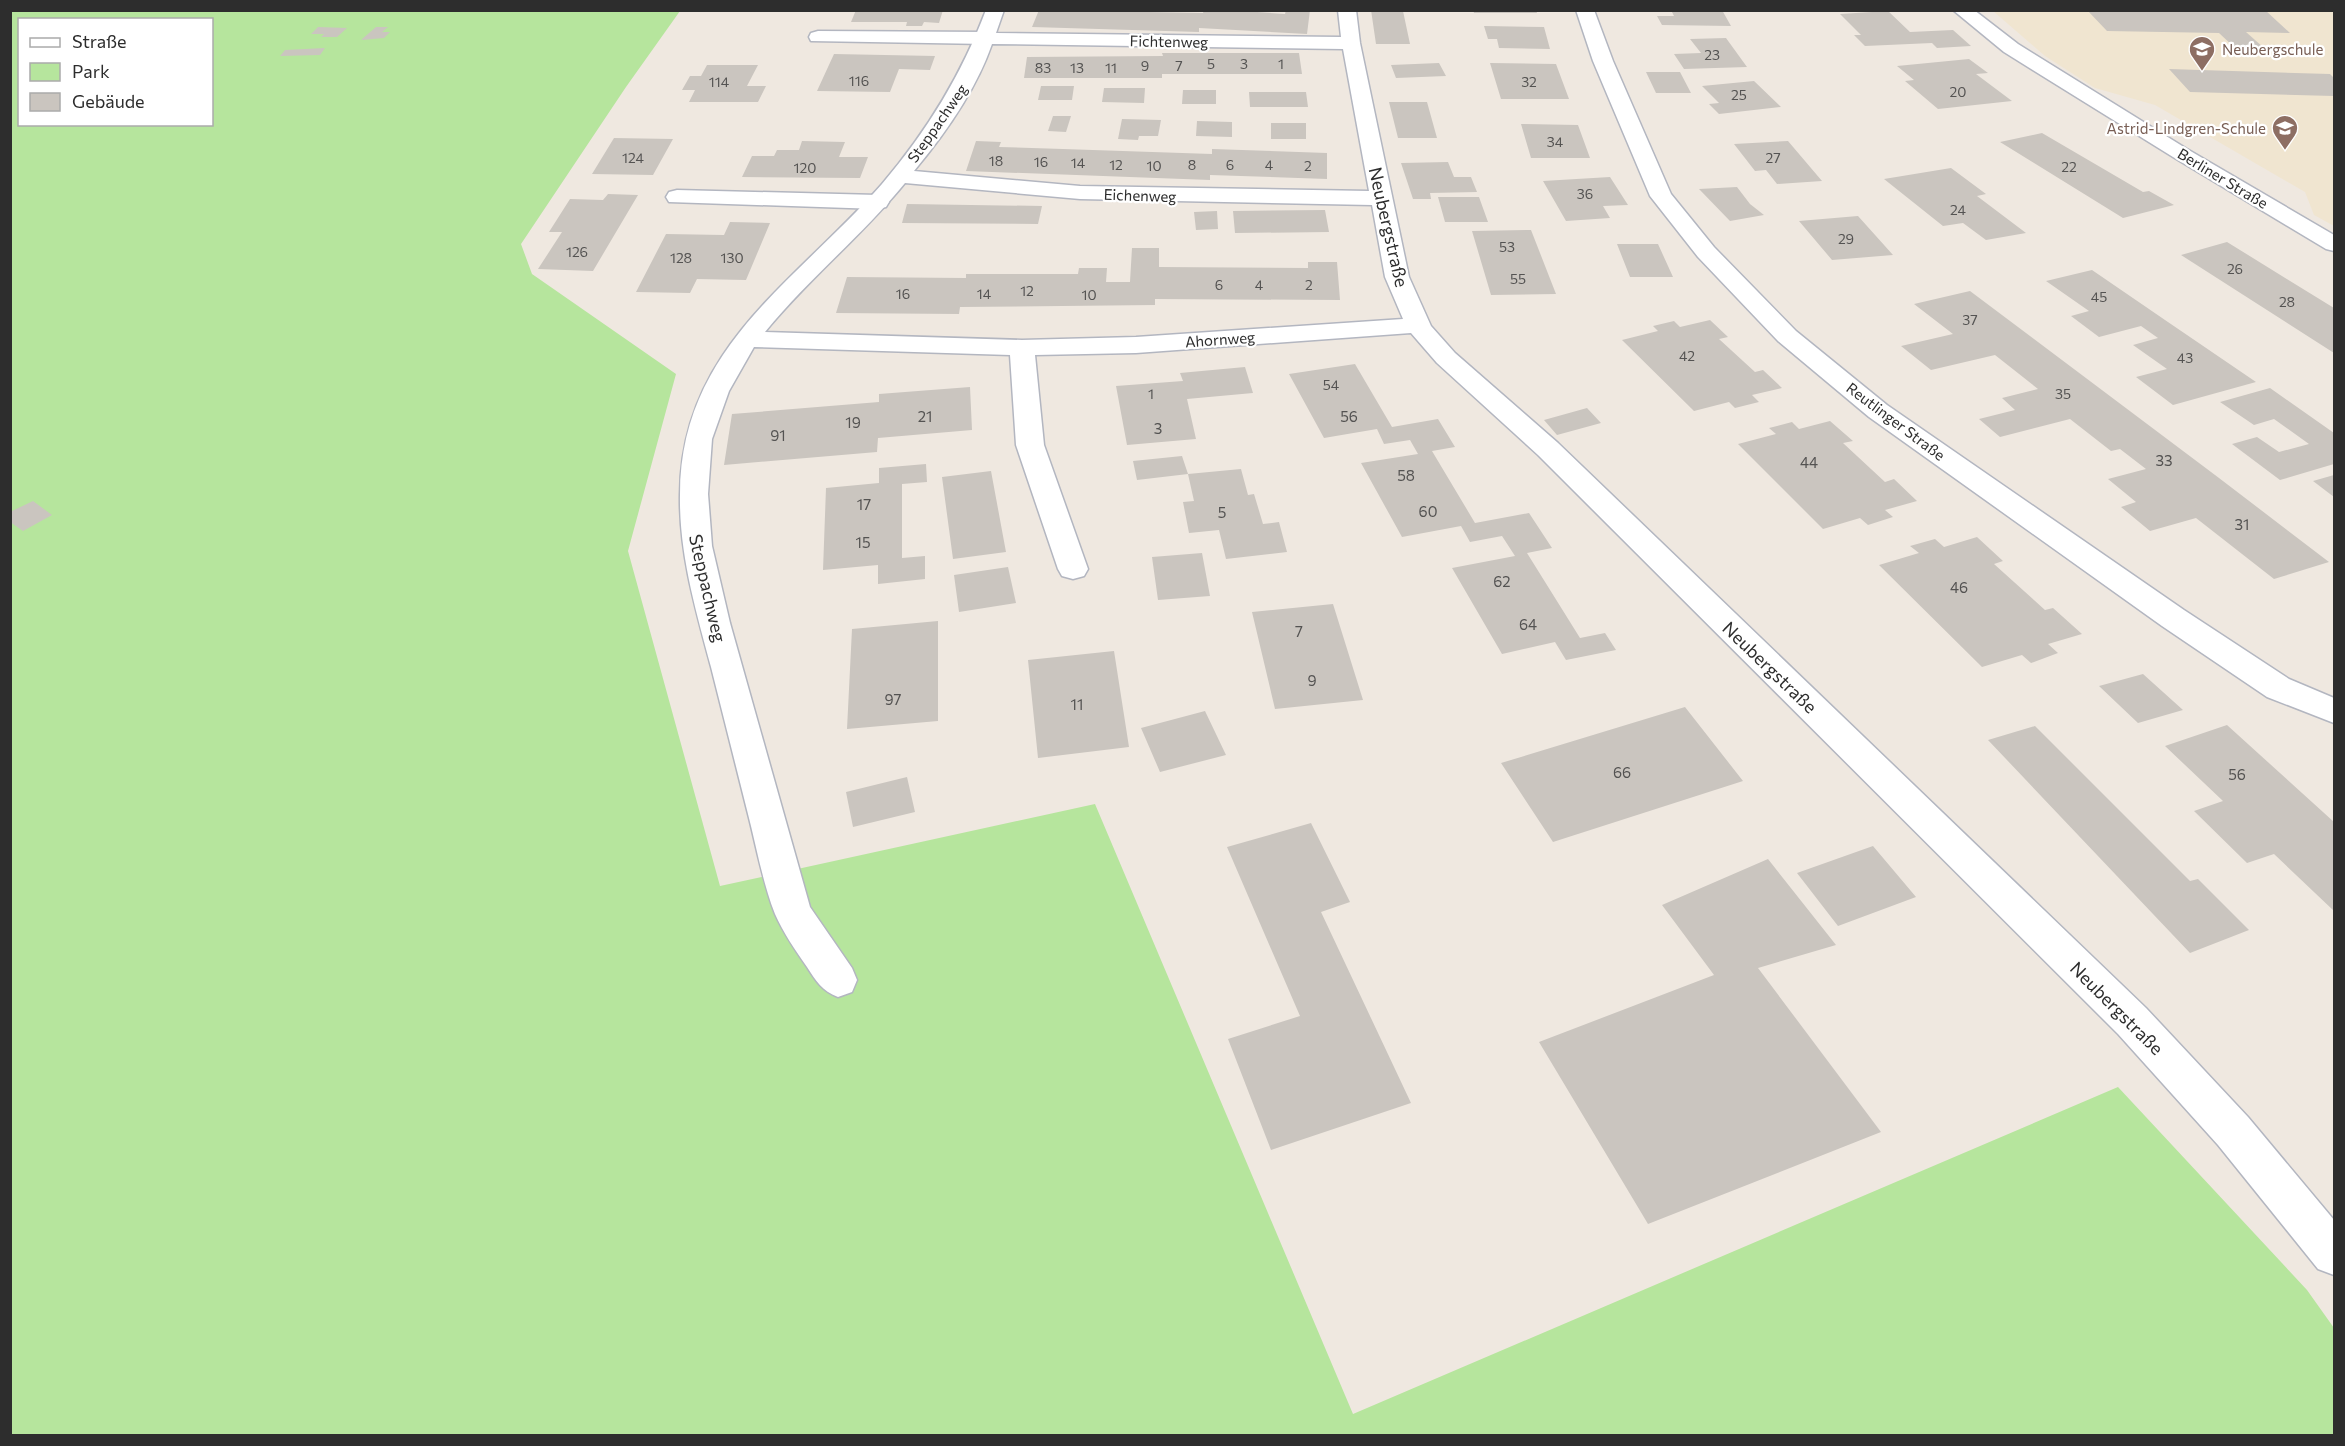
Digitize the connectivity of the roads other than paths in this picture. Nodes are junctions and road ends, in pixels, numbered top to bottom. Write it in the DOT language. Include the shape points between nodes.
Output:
graph roads {
  1 [pos="995,10"];
  2 [pos="1347,10"];
  3 [pos="1585,10"];
  4 [pos="1962,10"];
  5 [pos="818,37"];
  6 [pos="987,38"];
  7 [pos="1351,43"];
  8 [pos="900,176"];
  9 [pos="677,197"];
  10 [pos="1382,198"];
  11 [pos="878,202"];
  12 [pos="2334,244"];
  13 [pos="1418,325"];
  14 [pos="745,339"];
  15 [pos="1022,348"];
  16 [pos="1073,569"];
  17 [pos="2334,711"];
  18 [pos="838,980"];
  19 [pos="2334,1253"];
  1 -- 6 [label="street, Steppachweg"];
  2 -- 7 [label="street, Neubergstraße"];
  3 -- 17 [label="street, Reutlinger Straße" via="1661,196 1706,252 1787,336 1878,411 2173,618 2278,688"];
  4 -- 12 [label="street, Berliner Straße" via="2011,48"];
  5 -- 6 [label="street"];
  6 -- 7 [label="street, Fichtenweg"];
  6 -- 8 [label="street, Steppachweg" via="951,106"];
  7 -- 10 [label="street, Neubergstraße"];
  8 -- 10 [label="street, Eichenweg" via="966,186 1152,196"];
  8 -- 11 [label="street, Steppachweg"];
  9 -- 11 [label="street"];
  10 -- 13 [label="street, Neubergstraße" via="1397,277"];
  11 -- 14 [label="street, Steppachweg"];
  13 -- 15 [label="street, Ahornweg" via="1136,345"];
  13 -- 19 [label="street, Neubergstraße" via="1446,357 1556,457 2132,1021 2233,1131"];
  14 -- 15 [label="street, Ahornweg"];
  14 -- 18 [label="street, Steppachweg" via="720,382 698,437 692,496 696,551 793,912"];
  15 -- 16 [label="street" via="1030,444"];
}
